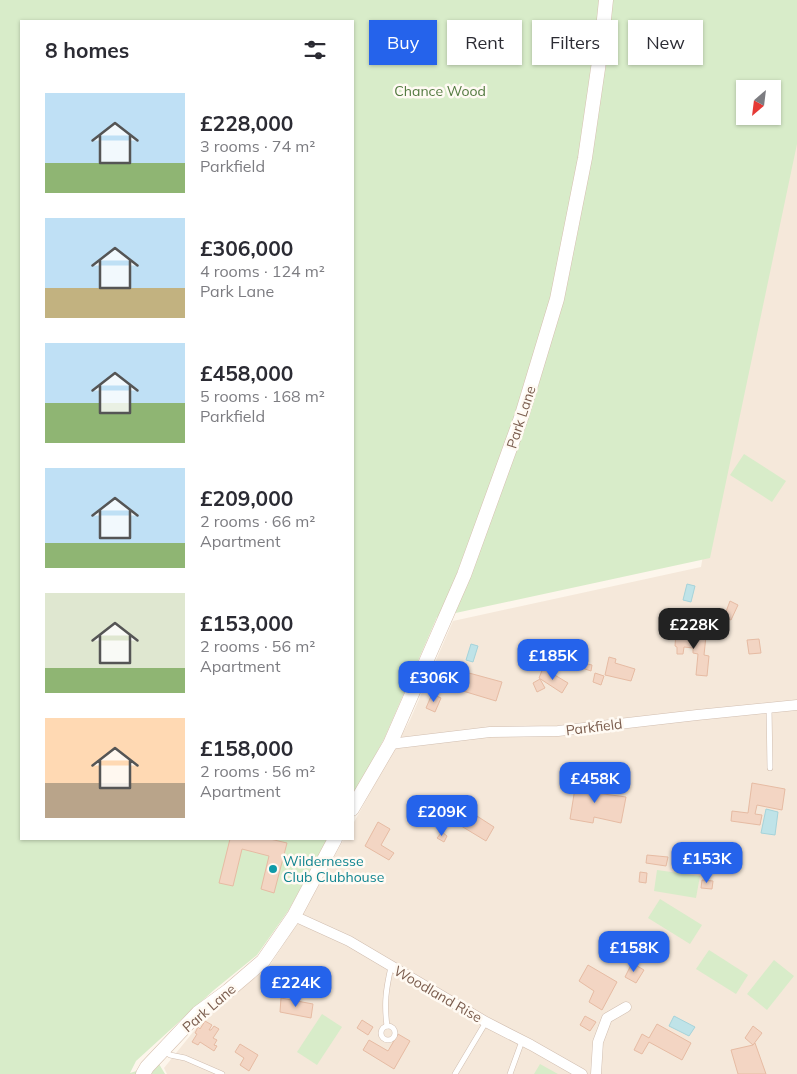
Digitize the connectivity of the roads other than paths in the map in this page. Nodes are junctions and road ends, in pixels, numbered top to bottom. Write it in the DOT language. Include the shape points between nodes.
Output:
graph roads {
  1 [pos="606,0"];
  2 [pos="797,705"];
  3 [pos="769,708"];
  4 [pos="390,744"];
  5 [pos="770,768"];
  6 [pos="354,805"];
  7 [pos="334,840"];
  8 [pos="294,916"];
  9 [pos="391,966"];
  10 [pos="626,1007"];
  11 [pos="486,1022"];
  12 [pos="387,1026"];
  13 [pos="523,1040"];
  14 [pos="163,1050"];
  15 [pos="143,1074"];
  16 [pos="222,1074"];
  17 [pos="455,1074"];
  18 [pos="510,1074"];
  19 [pos="582,1074"];
  20 [pos="596,1074"];
  1 -- 4 [label="street, Park Lane" via="585,158 558,299 521,418 464,575"];
  2 -- 3 [label="street, Parkfield"];
  3 -- 4 [label="street, Parkfield" via="558,731 490,732"];
  3 -- 5 [label="lane"];
  4 -- 6 [label="street, Park Lane"];
  7 -- 8 [label="street, Park Lane"];
  8 -- 9 [label="street, Woodland Rise" via="349,941"];
  8 -- 14 [label="street, Park Lane" via="264,960 198,1013"];
  9 -- 11 [label="street, Woodland Rise"];
  9 -- 12 [label="lane" via="386,991"];
  10 -- 20 [label="street" via="607,1018 598,1042"];
  11 -- 13 [label="street, Woodland Rise"];
  11 -- 17 [label="lane"];
  13 -- 18 [label="lane"];
  13 -- 19 [label="street, Woodland Rise"];
  14 -- 15 [label="street, Park Lane"];
  14 -- 16 [label="lane"];
}
